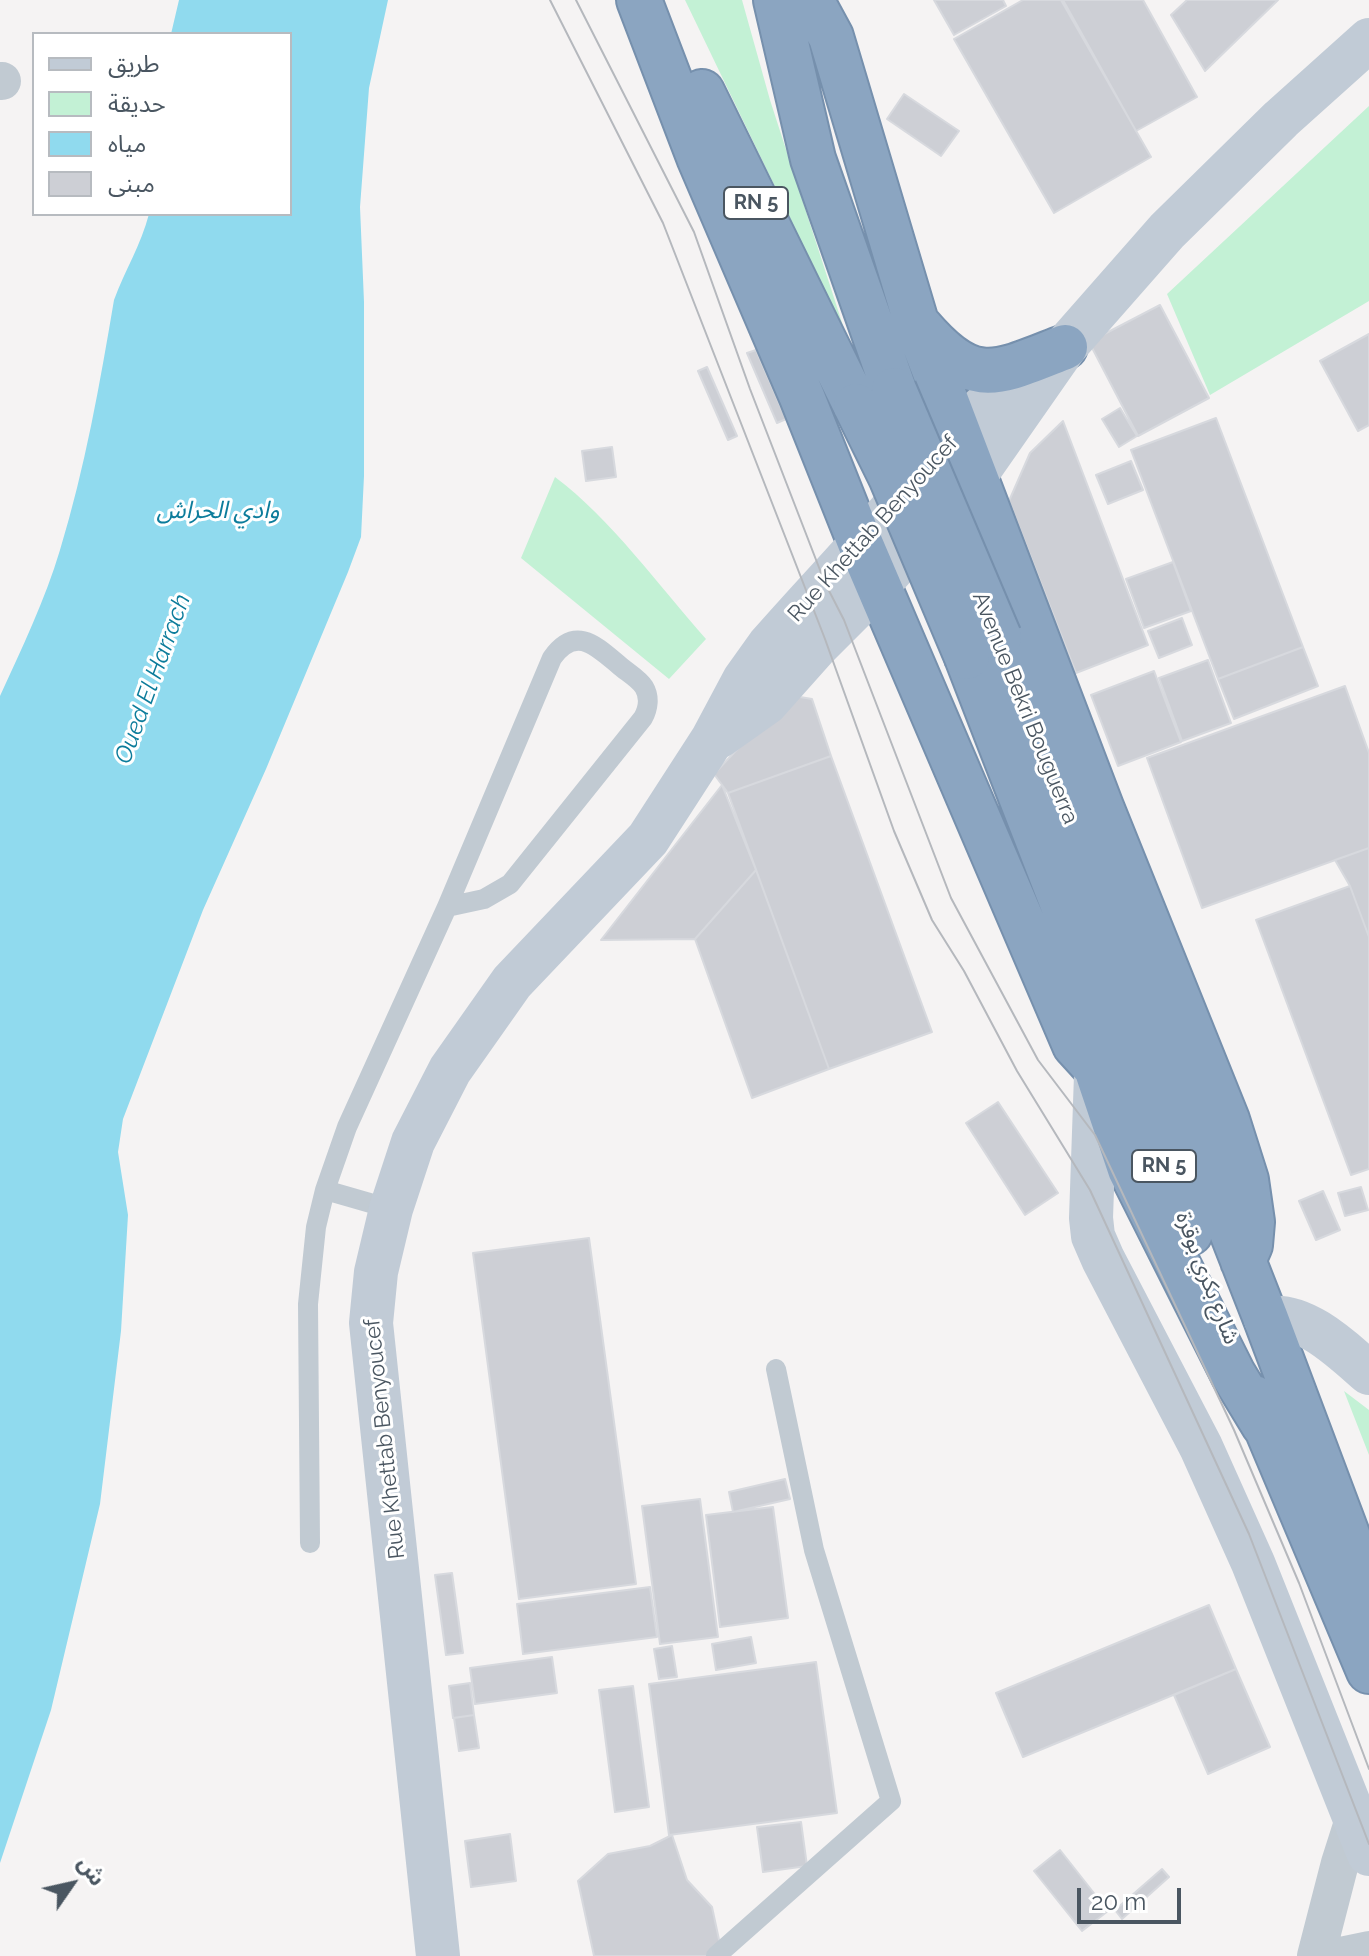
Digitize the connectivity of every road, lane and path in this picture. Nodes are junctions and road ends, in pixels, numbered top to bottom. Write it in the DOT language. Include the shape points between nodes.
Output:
graph roads {
  1 [pos="639,0"];
  2 [pos="656,0"];
  3 [pos="776,0"];
  4 [pos="811,0"];
  5 [pos="1369,40"];
  6 [pos="916,322"];
  7 [pos="1065,347"];
  8 [pos="875,398"];
  9 [pos="958,433"];
  10 [pos="975,476"];
  11 [pos="870,534"];
  12 [pos="878,585"];
  13 [pos="983,647"];
  14 [pos="712,740"];
  15 [pos="447,907"];
  16 [pos="1096,1068"];
  17 [pos="325,1190"];
  18 [pos="391,1209"];
  19 [pos="1243,1261"];
  20 [pos="1281,1320"];
  21 [pos="776,1369"];
  22 [pos="1369,1373"];
  23 [pos="1281,1416"];
  24 [pos="310,1543"];
  25 [pos="1369,1593"];
  26 [pos="1369,1671"];
  27 [pos="1362,1835"];
  28 [pos="1369,1950"];
  29 [pos="438,1956"];
  30 [pos="716,1956"];
  31 [pos="1316,1956"];
  32 [pos="1340,1956"];
  1 -- 11 [label="highway" via="743,260"];
  2 -- 8 [label="highway, Avenue Bekri Bouguerra / RN 5"];
  3 -- 8 [label="highway, Avenue Bekri Bouguerra / RN 5"];
  4 -- 6 [label="highway" via="831,37"];
  5 -- 7 [label="main road, Rue Khettab Benyoucef" via="1167,231"];
  6 -- 7 [label="highway" via="941,351 973,370 1002,370"];
  6 -- 9 [label="highway"];
  7 -- 9 [label="main road, Rue Khettab Benyoucef" via="1027,368"];
  7 -- 10 [label="main road, Rue Khettab Benyoucef"];
  8 -- 13 [label="highway, Avenue Bekri Bouguerra / RN 5, bridge"];
  9 -- 10 [label="highway"];
  9 -- 11 [label="main road, Rue Khettab Benyoucef"];
  10 -- 11 [label="highway" via="958,482 905,533"];
  10 -- 12 [label="main road, Rue Khettab Benyoucef"];
  10 -- 19 [label="highway" via="1227,1120 1246,1180 1252,1222"];
  11 -- 12 [label="highway"];
  11 -- 14 [label="main road, Rue Khettab Benyoucef" via="769,645"];
  12 -- 14 [label="main road, Rue Khettab Benyoucef" via="766,703"];
  12 -- 16 [label="highway" via="1075,1045"];
  13 -- 19 [label="highway, Avenue Bekri Bouguerra / RN 5"];
  13 -- 23 [label="highway, شارع بكري بوقرة / RN 5"];
  14 -- 18 [label="main road, Rue Khettab Benyoucef" via="648,839 512,982 450,1070 413,1142"];
  15 -- 15 [label="lane" via="552,658 567,643 592,642 643,686 648,697 643,718 510,884 484,899"];
  15 -- 17 [label="lane" via="347,1127"];
  16 -- 23 [label="highway" via="1137,1183 1233,1374"];
  16 -- 27 [label="main road" via="1093,1236 1201,1447"];
  17 -- 18 [label="lane"];
  17 -- 24 [label="lane" via="308,1304"];
  18 -- 29 [label="main road, Rue Khettab Benyoucef" via="371,1323"];
  19 -- 20 [label="highway, Avenue Bekri Bouguerra / RN 5"];
  20 -- 22 [label="main road" via="1326,1337"];
  20 -- 23 [label="highway, Avenue Bekri Bouguerra / RN 5"];
  21 -- 30 [label="lane" via="814,1550 891,1801"];
  23 -- 25 [label="highway, شارع بكري بوقرة / RN 5"];
  23 -- 26 [label="highway, شارع بكري بوقرة / RN 5"];
  27 -- 31 [label="street" via="1340,1863"];
  28 -- 32 [label="street"];
}
